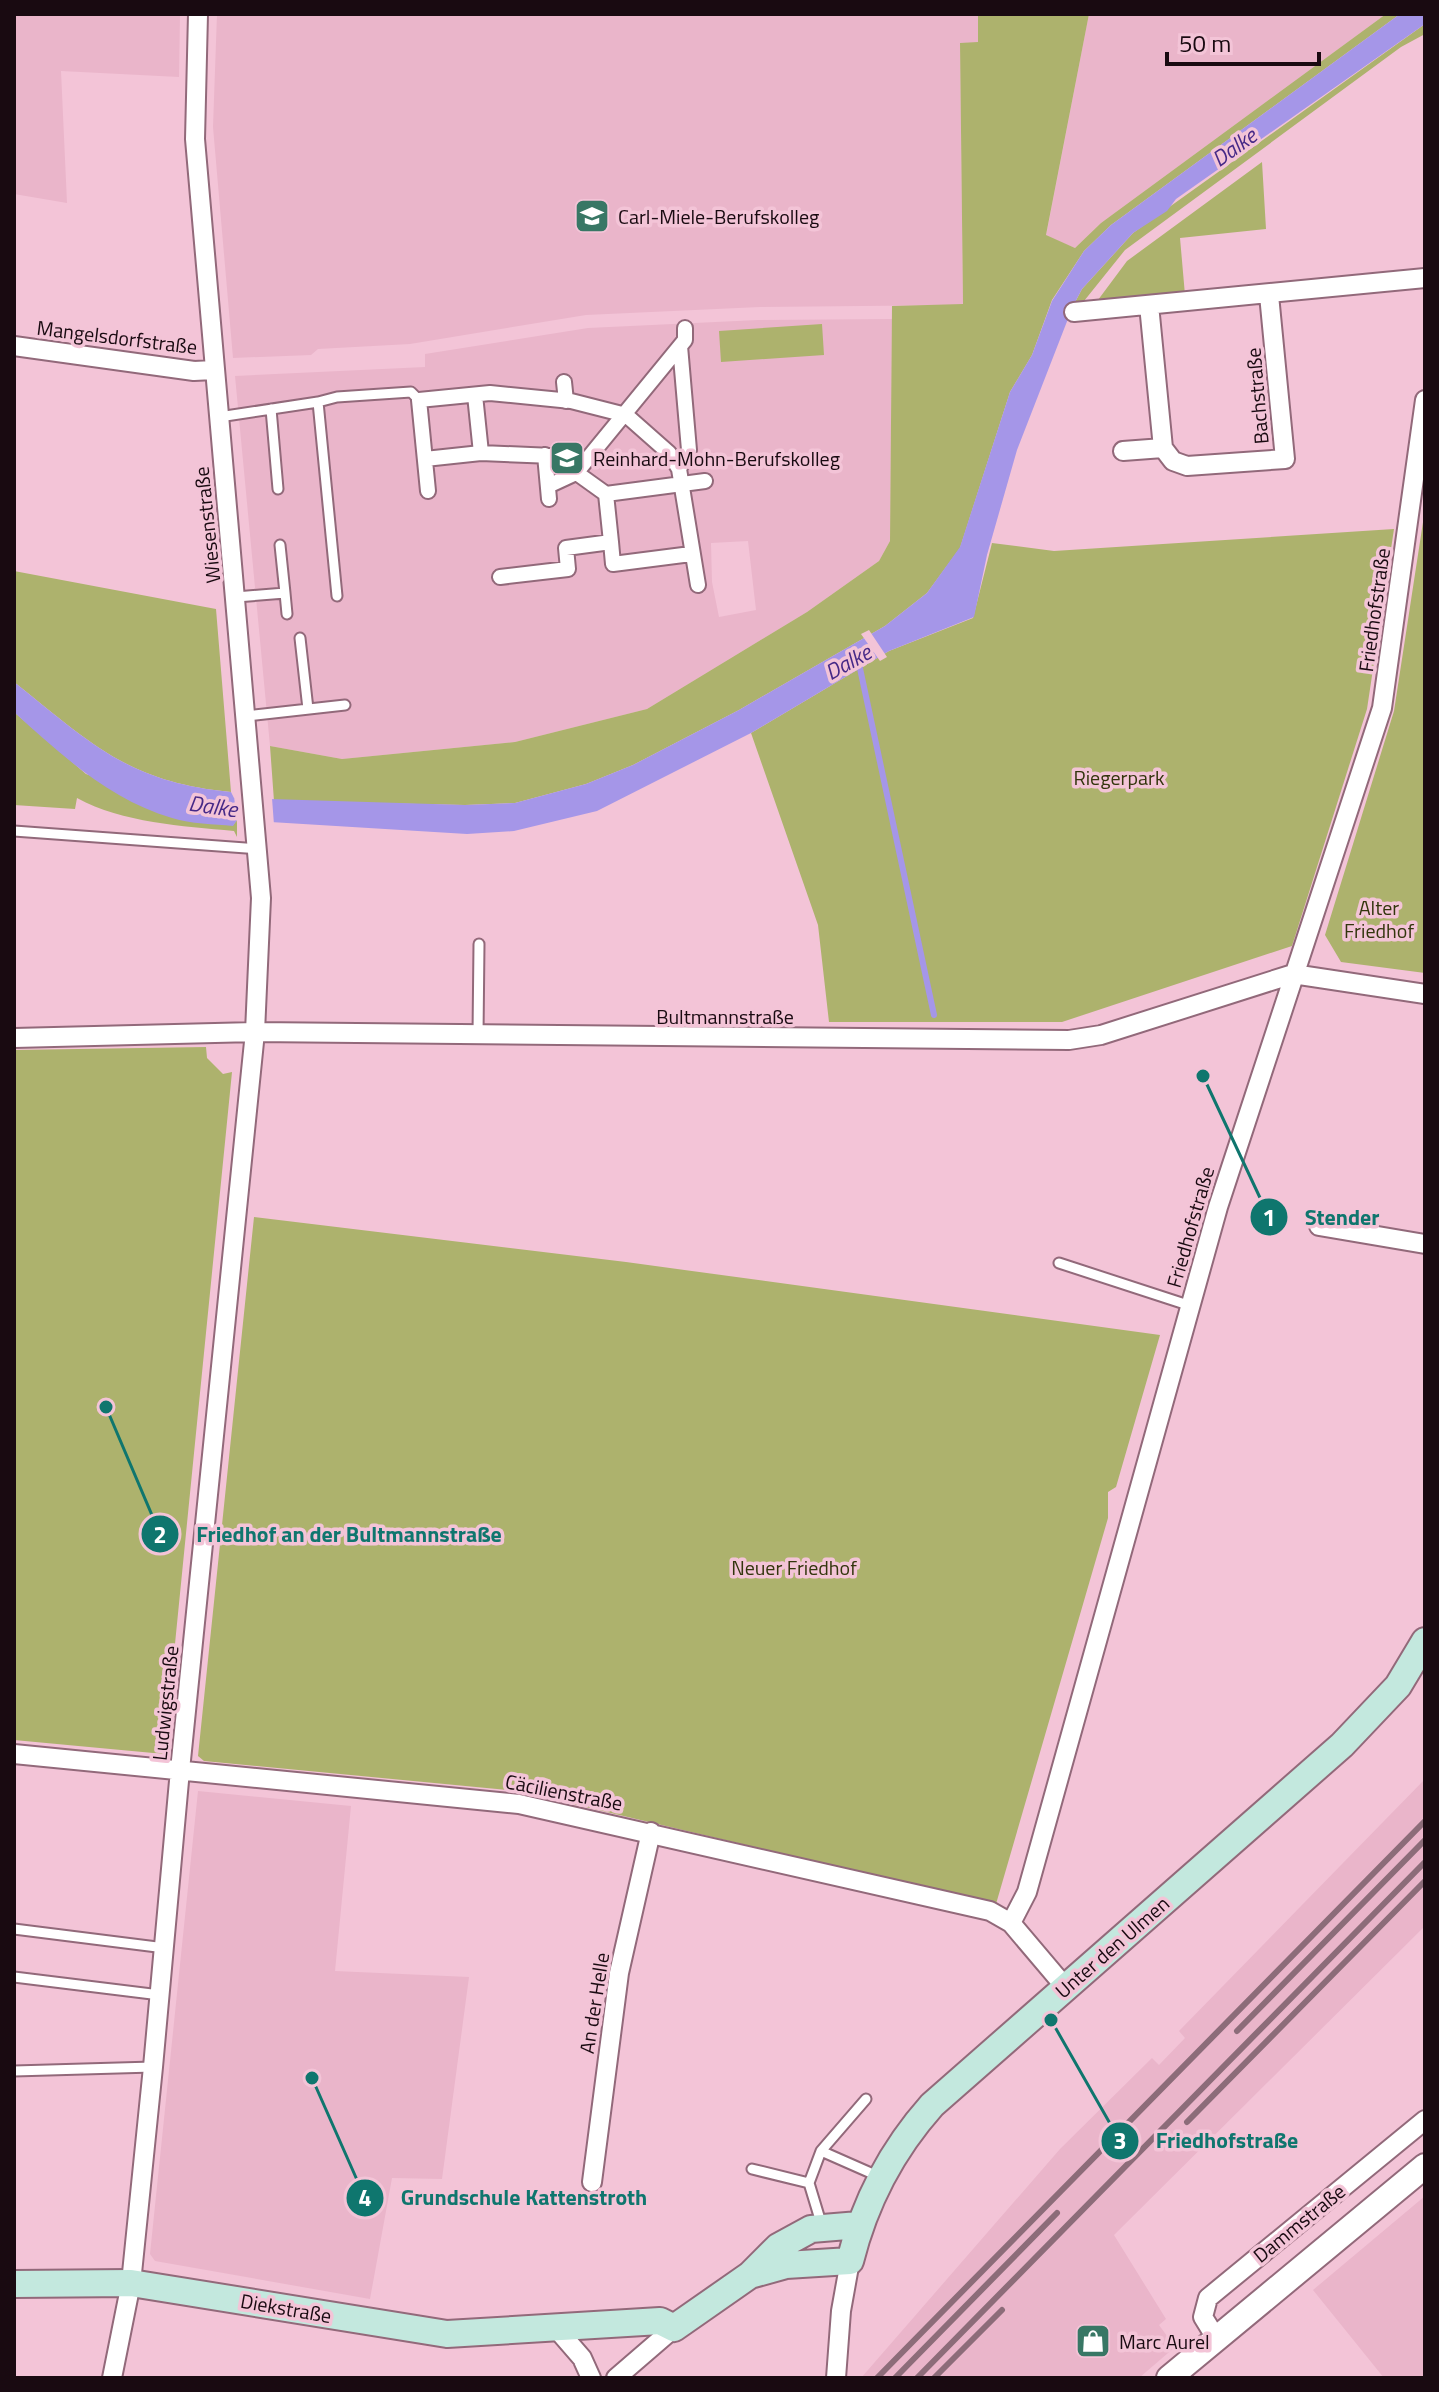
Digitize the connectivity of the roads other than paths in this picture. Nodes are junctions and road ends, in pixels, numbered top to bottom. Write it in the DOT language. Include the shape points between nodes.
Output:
graph roads {
  1 [pos="198,14"];
  2 [pos="1425,278"];
  3 [pos="1269,295"];
  4 [pos="1149,305"];
  5 [pos="1074,312"];
  6 [pos="685,328"];
  7 [pos="14,346"];
  8 [pos="680,346"];
  9 [pos="214,370"];
  10 [pos="564,382"];
  11 [pos="485,389"];
  12 [pos="419,400"];
  13 [pos="1425,400"];
  14 [pos="566,401"];
  15 [pos="318,402"];
  16 [pos="271,409"];
  17 [pos="626,415"];
  18 [pos="219,417"];
  19 [pos="1163,448"];
  20 [pos="1123,451"];
  21 [pos="481,453"];
  22 [pos="545,455"];
  23 [pos="425,459"];
  24 [pos="576,473"];
  25 [pos="680,476"];
  26 [pos="705,481"];
  27 [pos="278,489"];
  28 [pos="428,491"];
  29 [pos="606,494"];
  30 [pos="611,542"];
  31 [pos="280,545"];
  32 [pos="691,554"];
  33 [pos="500,577"];
  34 [pos="698,585"];
  35 [pos="285,593"];
  36 [pos="337,596"];
  37 [pos="236,597"];
  38 [pos="287,614"];
  39 [pos="300,638"];
  40 [pos="345,705"];
  41 [pos="308,709"];
  42 [pos="246,716"];
  43 [pos="14,831"];
  44 [pos="258,849"];
  45 [pos="479,944"];
  46 [pos="1293,974"];
  47 [pos="1425,994"];
  48 [pos="255,1032"];
  49 [pos="478,1035"];
  50 [pos="14,1038"];
  51 [pos="1319,1226"];
  52 [pos="1425,1244"];
  53 [pos="1059,1263"];
  54 [pos="1191,1306"];
  55 [pos="1425,1641"];
  56 [pos="14,1754"];
  57 [pos="180,1770"];
  58 [pos="651,1832"];
  59 [pos="1011,1923"];
  60 [pos="14,1929"];
  61 [pos="165,1948"];
  62 [pos="14,1977"];
  63 [pos="1066,1988"];
  64 [pos="160,1995"];
  65 [pos="153,2067"];
  66 [pos="14,2071"];
  67 [pos="866,2099"];
  68 [pos="1425,2120"];
  69 [pos="821,2151"];
  70 [pos="1425,2166"];
  71 [pos="752,2169"];
  72 [pos="881,2178"];
  73 [pos="592,2182"];
  74 [pos="809,2183"];
  75 [pos="859,2225"];
  76 [pos="823,2228"];
  77 [pos="850,2261"];
  78 [pos="750,2275"];
  79 [pos="131,2283"];
  80 [pos="14,2284"];
  81 [pos="556,2328"];
  82 [pos="674,2328"];
  83 [pos="1216,2338"];
  84 [pos="112,2378"];
  85 [pos="591,2378"];
  86 [pos="616,2378"];
  87 [pos="836,2378"];
  88 [pos="1169,2378"];
  1 -- 9 [label="street, Wiesenstraße" via="195,139"];
  2 -- 3 [label="street"];
  3 -- 4 [label="street"];
  3 -- 19 [label="street, Bachstraße" via="1285,459 1187,466 1173,461"];
  4 -- 5 [label="street"];
  4 -- 19 [label="street"];
  6 -- 8 [label="street"];
  7 -- 9 [label="street, Mangelsdorfstraße"];
  8 -- 17 [label="street"];
  8 -- 25 [label="street" via="689,450"];
  9 -- 18 [label="street, Wiesenstraße"];
  10 -- 14 [label="street"];
  11 -- 12 [label="street"];
  11 -- 14 [label="street"];
  11 -- 21 [label="street"];
  12 -- 15 [label="lane" via="411,392"];
  12 -- 23 [label="street"];
  13 -- 46 [label="street, Friedhofstraße" via="1382,708"];
  14 -- 17 [label="street"];
  15 -- 16 [label="lane"];
  15 -- 36 [label="lane"];
  16 -- 18 [label="lane"];
  16 -- 27 [label="lane"];
  17 -- 24 [label="street"];
  17 -- 25 [label="street" via="669,453"];
  18 -- 37 [label="street, Wiesenstraße"];
  19 -- 20 [label="street"];
  21 -- 22 [label="street"];
  21 -- 23 [label="street"];
  22 -- 24 [label="street"];
  22 -- 24 [label="street" via="548,493"];
  23 -- 28 [label="street"];
  24 -- 29 [label="street"];
  25 -- 26 [label="street"];
  25 -- 29 [label="street"];
  25 -- 32 [label="street"];
  29 -- 30 [label="street"];
  30 -- 32 [label="street" via="613,564"];
  30 -- 33 [label="street" via="566,548 568,569"];
  31 -- 35 [label="lane"];
  32 -- 34 [label="street"];
  35 -- 37 [label="lane"];
  35 -- 38 [label="lane"];
  37 -- 42 [label="street, Wiesenstraße"];
  39 -- 41 [label="lane"];
  40 -- 41 [label="lane"];
  41 -- 42 [label="lane"];
  42 -- 44 [label="street, Wiesenstraße"];
  43 -- 44 [label="lane"];
  44 -- 48 [label="street, Wiesenstraße"];
  45 -- 49 [label="lane"];
  46 -- 47 [label="street, Bultmannstraße"];
  46 -- 49 [label="street, Bultmannstraße" via="1101,1035 1069,1040"];
  46 -- 54 [label="street, Friedhofstraße"];
  48 -- 49 [label="street, Bultmannstraße"];
  48 -- 50 [label="street, Bultmannstraße"];
  48 -- 57 [label="street, Ludwigstraße"];
  51 -- 52 [label="street"];
  53 -- 54 [label="lane"];
  54 -- 59 [label="street, Friedhofstraße" via="1027,1892"];
  55 -- 63 [label="main road, Unter den Ulmen" via="1398,1686 1342,1745"];
  56 -- 57 [label="street, Cäcilienstraße"];
  57 -- 58 [label="street, Cäcilienstraße" via="519,1804"];
  57 -- 61 [label="street, Ludwigstraße"];
  58 -- 59 [label="street, Cäcilienstraße" via="990,1911"];
  58 -- 73 [label="street, An der Helle" via="619,1973"];
  59 -- 63 [label="street, Cäcilienstraße"];
  60 -- 61 [label="lane"];
  61 -- 64 [label="street, Ludwigstraße"];
  62 -- 64 [label="lane"];
  63 -- 72 [label="main road, Unter den Ulmen" via="932,2105"];
  64 -- 65 [label="street, Ludwigstraße"];
  65 -- 66 [label="lane"];
  65 -- 79 [label="street, Ludwigstraße"];
  67 -- 69 [label="lane"];
  68 -- 83 [label="street, Dammstraße" via="1208,2298 1203,2317"];
  69 -- 72 [label="lane"];
  69 -- 74 [label="lane"];
  70 -- 83 [label="street, Dammstraße"];
  71 -- 74 [label="lane"];
  72 -- 75 [label="main road, Unter den Ulmen"];
  74 -- 76 [label="lane"];
  75 -- 76 [label="main road"];
  75 -- 77 [label="main road, Unter den Ulmen"];
  76 -- 78 [label="main road" via="778,2247"];
  77 -- 78 [label="main road" via="786,2265"];
  77 -- 87 [label="street, Unter den Ulmen"];
  78 -- 82 [label="main road"];
  79 -- 80 [label="main road, Diekstraße"];
  79 -- 81 [label="main road, Diekstraße" via="447,2334"];
  79 -- 84 [label="street, Ludwigstraße"];
  81 -- 82 [label="main road, Diekstraße" via="660,2321"];
  81 -- 85 [label="street" via="582,2358"];
  82 -- 86 [label="street"];
  83 -- 88 [label="street, Dammstraße"];
}
